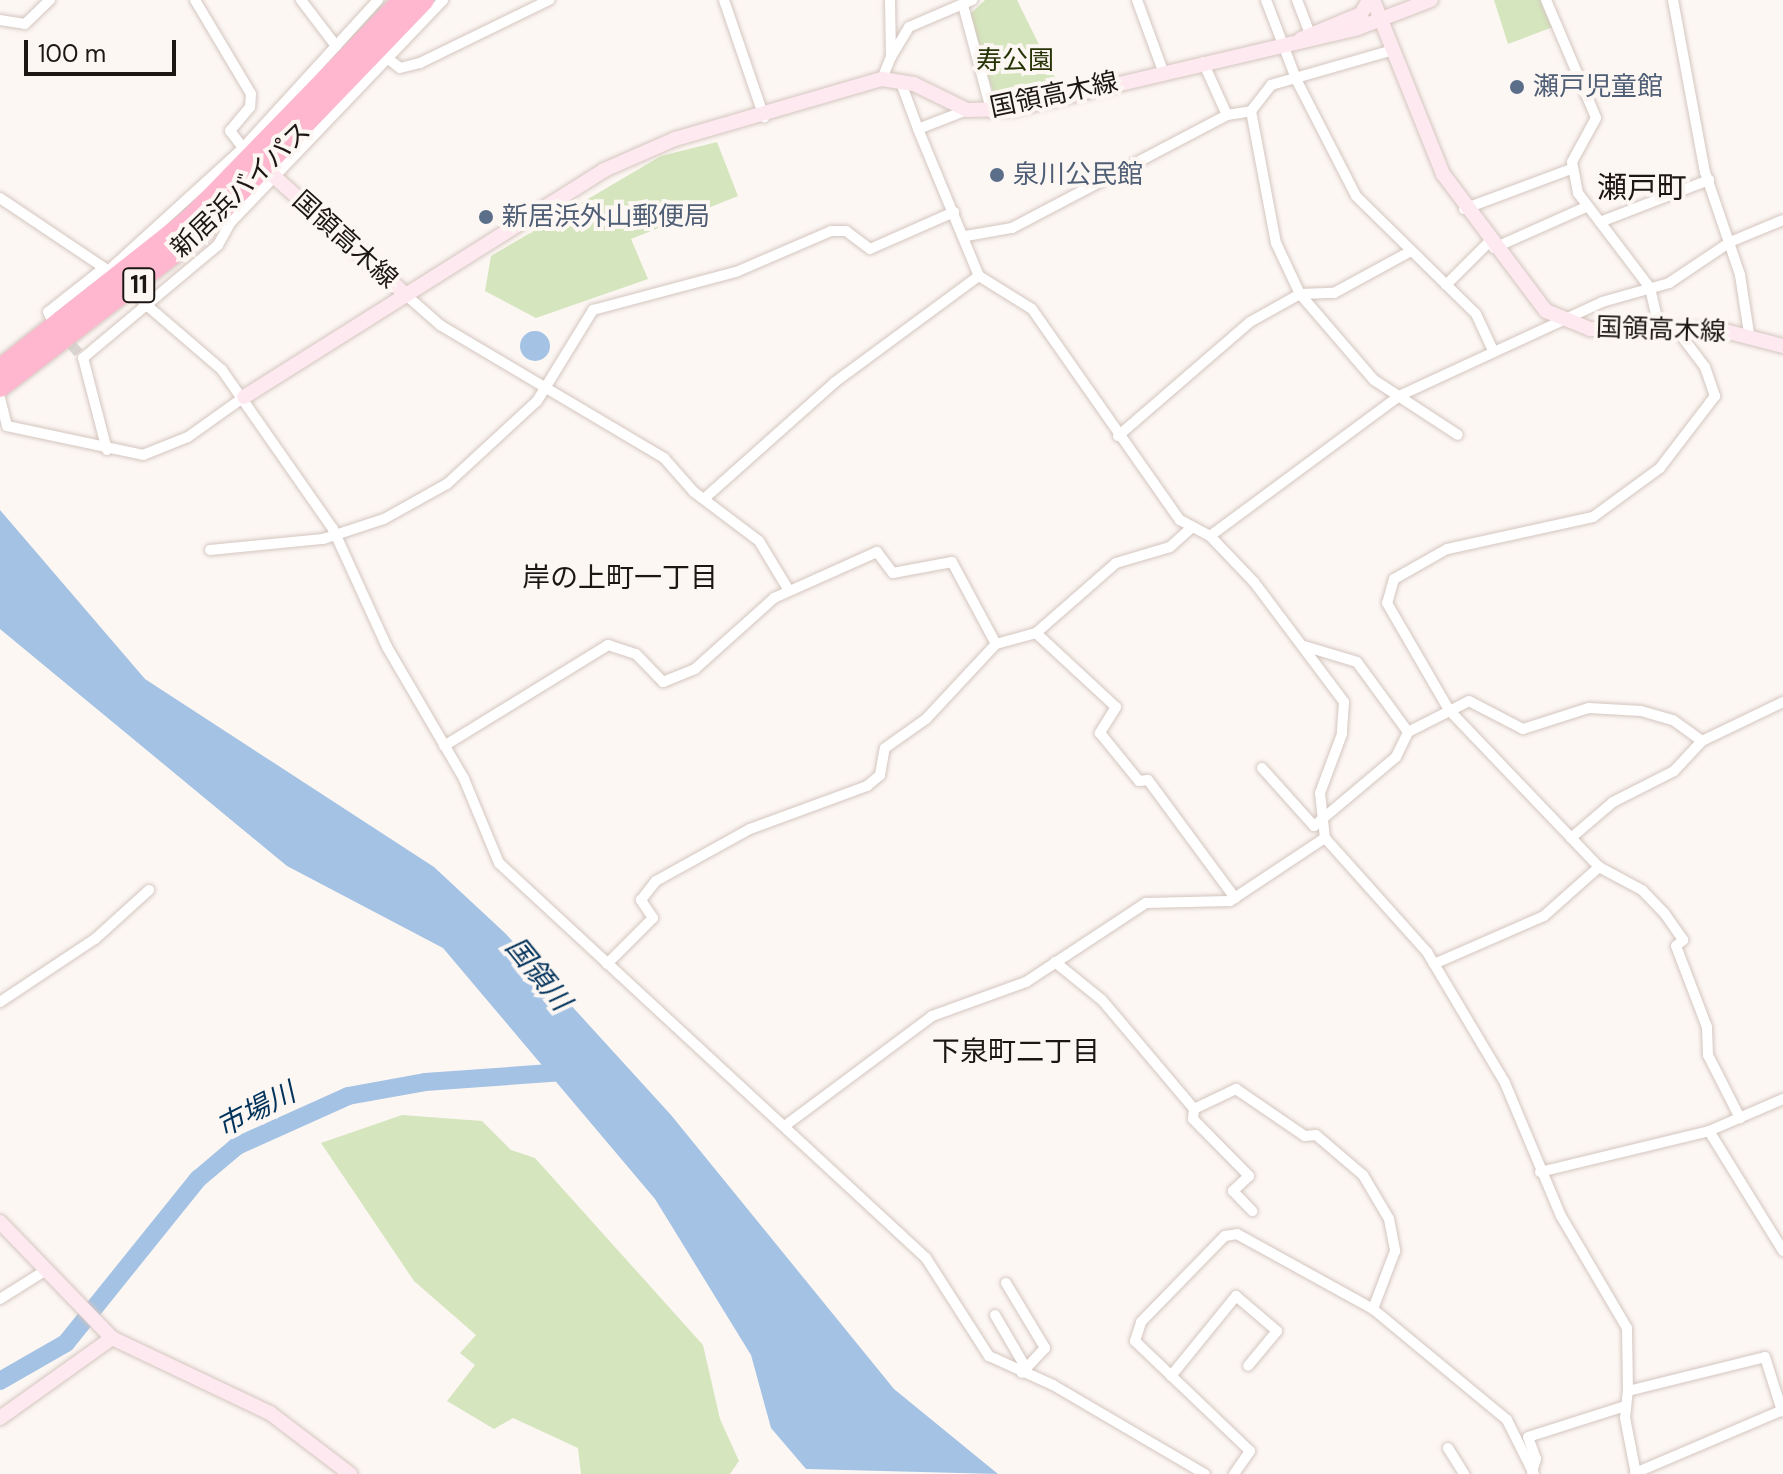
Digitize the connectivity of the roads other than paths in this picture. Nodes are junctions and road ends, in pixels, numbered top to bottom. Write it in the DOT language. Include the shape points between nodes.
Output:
graph roads {
  1 [pos="50,0"];
  2 [pos="195,0"];
  3 [pos="301,0"];
  4 [pos="378,0"];
  5 [pos="403,0"];
  6 [pos="424,0"];
  7 [pos="443,0"];
  8 [pos="549,0"];
  9 [pos="724,0"];
  10 [pos="890,0"];
  11 [pos="1137,0"];
  12 [pos="1266,0"];
  13 [pos="1297,0"];
  14 [pos="1371,0"];
  15 [pos="1431,0"];
  16 [pos="1546,0"];
  17 [pos="1673,0"];
  18 [pos="967,2"];
  19 [pos="0,20"];
  20 [pos="1381,21"];
  21 [pos="1297,38"];
  22 [pos="336,46"];
  23 [pos="1393,50"];
  24 [pos="891,57"];
  25 [pos="391,61"];
  26 [pos="1203,62"];
  27 [pos="1163,71"];
  28 [pos="882,79"];
  29 [pos="900,80"];
  30 [pos="1297,81"];
  31 [pos="967,110"];
  32 [pos="1251,111"];
  33 [pos="992,113"];
  34 [pos="1227,115"];
  35 [pos="764,117"];
  36 [pos="918,129"];
  37 [pos="259,164"];
  38 [pos="1571,169"];
  39 [pos="1709,180"];
  40 [pos="0,198"];
  41 [pos="1586,207"];
  42 [pos="1464,209"];
  43 [pos="954,212"];
  44 [pos="1783,220"];
  45 [pos="1600,222"];
  46 [pos="966,236"];
  47 [pos="1730,242"];
  48 [pos="1491,245"];
  49 [pos="1411,251"];
  50 [pos="106,270"];
  51 [pos="979,276"];
  52 [pos="1446,285"];
  53 [pos="1650,288"];
  54 [pos="1300,294"];
  55 [pos="406,295"];
  56 [pos="146,304"];
  57 [pos="52,320"];
  58 [pos="1567,323"];
  59 [pos="1677,330"];
  60 [pos="1660,331"];
  61 [pos="1749,333"];
  62 [pos="1783,346"];
  63 [pos="1492,348"];
  64 [pos="0,369"];
  65 [pos="0,386"];
  66 [pos="546,387"];
  67 [pos="1399,396"];
  68 [pos="244,397"];
  69 [pos="0,398"];
  70 [pos="3,425"];
  71 [pos="1458,435"];
  72 [pos="1118,436"];
  73 [pos="107,450"];
  74 [pos="706,497"];
  75 [pos="1191,528"];
  76 [pos="336,535"];
  77 [pos="1210,536"];
  78 [pos="210,550"];
  79 [pos="788,589"];
  80 [pos="1036,633"];
  81 [pos="996,644"];
  82 [pos="1304,646"];
  83 [pos="1783,702"];
  84 [pos="1449,710"];
  85 [pos="1408,732"];
  86 [pos="1702,741"];
  87 [pos="444,746"];
  88 [pos="1262,768"];
  89 [pos="1322,825"];
  90 [pos="1325,838"];
  91 [pos="1571,838"];
  92 [pos="1599,867"];
  93 [pos="149,890"];
  94 [pos="1235,898"];
  95 [pos="1055,962"];
  96 [pos="607,964"];
  97 [pos="1434,964"];
  98 [pos="0,1002"];
  99 [pos="1783,1099"];
  100 [pos="1194,1109"];
  101 [pos="1740,1118"];
  102 [pos="786,1125"];
  103 [pos="1709,1131"];
  104 [pos="1540,1172"];
  105 [pos="1252,1211"];
  106 [pos="0,1222"];
  107 [pos="1783,1251"];
  108 [pos="48,1272"];
  109 [pos="1006,1283"];
  110 [pos="0,1299"];
  111 [pos="1373,1309"];
  112 [pos="995,1315"];
  113 [pos="108,1334"];
  114 [pos="1248,1366"];
  115 [pos="1024,1370"];
  116 [pos="1171,1376"];
  117 [pos="1628,1391"];
  118 [pos="1626,1406"];
  119 [pos="1782,1410"];
  120 [pos="0,1418"];
  121 [pos="1448,1448"];
  122 [pos="1533,1473"];
  123 [pos="350,1474"];
  124 [pos="1205,1474"];
  125 [pos="1234,1474"];
  126 [pos="1464,1474"];
  127 [pos="1635,1474"];
  1 -- 19 [label="street" via="25,24"];
  2 -- 37 [label="street" via="251,94 250,107 230,131"];
  3 -- 22 [label="street"];
  4 -- 22 [label="street"];
  5 -- 37 [label="highway, 新居浜バイパス / 11"];
  6 -- 37 [label="highway, 新居浜バイパス / 11"];
  7 -- 25 [label="street"];
  8 -- 25 [label="street" via="420,63 400,68"];
  9 -- 35 [label="street"];
  10 -- 24 [label="street"];
  11 -- 27 [label="street"];
  12 -- 21 [label="street"];
  13 -- 21 [label="street"];
  14 -- 20 [label="main road"];
  14 -- 21 [label="main road" via="1361,14"];
  15 -- 20 [label="main road"];
  16 -- 38 [label="street" via="1596,118"];
  17 -- 39 [label="street"];
  18 -- 24 [label="street" via="909,27"];
  18 -- 33 [label="street"];
  20 -- 21 [label="main road, 国領高木線"];
  20 -- 23 [label="main road, 国領高木線"];
  21 -- 26 [label="main road, 国領高木線"];
  21 -- 30 [label="street"];
  22 -- 37 [label="street"];
  23 -- 30 [label="street"];
  23 -- 42 [label="main road, 国領高木線"];
  24 -- 28 [label="street"];
  25 -- 37 [label="street"];
  26 -- 27 [label="main road, 国領高木線"];
  26 -- 34 [label="street"];
  27 -- 33 [label="main road, 国領高木線"];
  28 -- 29 [label="main road, 国領高木線"];
  28 -- 35 [label="main road, 国領高木線"];
  29 -- 31 [label="main road, 国領高木線"];
  29 -- 36 [label="street"];
  30 -- 32 [label="street" via="1260,92"];
  30 -- 49 [label="street" via="1356,196"];
  31 -- 33 [label="main road, 国領高木線"];
  31 -- 36 [label="street"];
  32 -- 34 [label="street"];
  32 -- 54 [label="street" via="1276,243"];
  34 -- 46 [label="street" via="1012,228"];
  35 -- 55 [label="main road, 国領高木線" via="635,152"];
  36 -- 43 [label="street"];
  37 -- 50 [label="street"];
  37 -- 55 [label="main road, 国領高木線"];
  37 -- 56 [label="street"];
  37 -- 64 [label="highway, 新居浜バイパス / 11" via="94,302"];
  37 -- 65 [label="highway, 新居浜バイパス / 11" via="102,315"];
  38 -- 41 [label="street"];
  38 -- 42 [label="street"];
  39 -- 45 [label="street"];
  39 -- 47 [label="street"];
  40 -- 50 [label="street"];
  41 -- 45 [label="street"];
  41 -- 48 [label="street"];
  42 -- 48 [label="main road, 国領高木線"];
  43 -- 46 [label="street"];
  43 -- 66 [label="street" via="870,249 846,231 831,231 736,272 593,310"];
  44 -- 47 [label="street"];
  45 -- 53 [label="street"];
  46 -- 51 [label="street"];
  47 -- 53 [label="street"];
  47 -- 61 [label="street"];
  48 -- 52 [label="street"];
  48 -- 58 [label="main road, 国領高木線" via="1530,297"];
  49 -- 52 [label="street"];
  49 -- 54 [label="street" via="1334,293"];
  50 -- 57 [label="street" via="48,312"];
  51 -- 72 [label="street" via="1032,309"];
  51 -- 74 [label="street" via="835,382"];
  52 -- 63 [label="street" via="1476,314"];
  53 -- 58 [label="street" via="1602,302"];
  53 -- 60 [label="street"];
  54 -- 67 [label="street" via="1322,327"];
  54 -- 72 [label="street" via="1204,354"];
  55 -- 66 [label="street" via="440,325"];
  55 -- 68 [label="main road"];
  56 -- 68 [label="street"];
  56 -- 73 [label="street" via="83,358"];
  58 -- 60 [label="main road, 国領高木線"];
  58 -- 63 [label="street"];
  59 -- 60 [label="main road, 国領高木線"];
  59 -- 61 [label="main road, 国領高木線"];
  59 -- 84 [label="street" via="1705,367 1715,396 1660,468 1593,517 1447,549 1386,589 1387,603"];
  61 -- 62 [label="main road, 国領高木線"];
  63 -- 67 [label="street"];
  66 -- 74 [label="street" via="641,441"];
  66 -- 76 [label="street" via="490,451 447,484"];
  67 -- 71 [label="street"];
  67 -- 77 [label="street"];
  68 -- 73 [label="street" via="161,451"];
  68 -- 76 [label="street"];
  69 -- 70 [label="street"];
  70 -- 73 [label="street"];
  72 -- 75 [label="street"];
  74 -- 79 [label="street" via="759,541"];
  75 -- 77 [label="street"];
  75 -- 80 [label="street" via="1170,547 1116,563"];
  76 -- 78 [label="street"];
  76 -- 87 [label="street" via="387,647"];
  77 -- 82 [label="street"];
  79 -- 81 [label="street" via="877,552 893,573 944,559"];
  79 -- 87 [label="street" via="695,669 663,682 636,654 608,645"];
  80 -- 81 [label="street"];
  80 -- 94 [label="street" via="1116,707 1100,733 1139,781 1148,780"];
  81 -- 96 [label="street" via="926,719 885,748 880,775 867,786 750,829 656,881 641,900 653,918"];
  82 -- 85 [label="street" via="1357,662"];
  82 -- 89 [label="street" via="1347,713 1320,793"];
  83 -- 86 [label="street"];
  84 -- 85 [label="street"];
  84 -- 86 [label="street" via="1481,702 1523,729 1589,708 1618,708 1673,720"];
  84 -- 91 [label="street"];
  85 -- 89 [label="street" via="1396,757"];
  86 -- 91 [label="street" via="1674,771 1613,802"];
  87 -- 96 [label="street" via="499,863"];
  88 -- 89 [label="street" via="1314,826"];
  89 -- 90 [label="street"];
  90 -- 94 [label="street"];
  90 -- 97 [label="street"];
  91 -- 92 [label="street"];
  92 -- 97 [label="street" via="1544,916"];
  92 -- 101 [label="street" via="1642,890 1683,940 1676,946 1707,1027 1708,1055"];
  93 -- 98 [label="street" via="95,939"];
  94 -- 95 [label="street" via="1146,903"];
  95 -- 100 [label="street" via="1102,1000"];
  95 -- 102 [label="street" via="993,998 932,1016"];
  96 -- 102 [label="street"];
  97 -- 104 [label="street" via="1505,1083"];
  99 -- 101 [label="street"];
  100 -- 105 [label="street" via="1202,1130 1249,1176 1233,1191"];
  100 -- 111 [label="street" via="1236,1089 1305,1136 1316,1135 1363,1175 1389,1219 1395,1251"];
  101 -- 103 [label="street"];
  102 -- 115 [label="street" via="926,1258 980,1348"];
  103 -- 104 [label="street"];
  103 -- 107 [label="street"];
  104 -- 117 [label="street" via="1627,1328"];
  106 -- 108 [label="main road"];
  108 -- 110 [label="street"];
  108 -- 113 [label="main road"];
  109 -- 115 [label="street" via="1045,1348"];
  111 -- 116 [label="street" via="1289,1257 1237,1234 1225,1236 1136,1332 1139,1349"];
  111 -- 122 [label="street" via="1507,1420"];
  112 -- 115 [label="street"];
  113 -- 120 [label="main road"];
  113 -- 123 [label="main road" via="270,1413"];
  114 -- 116 [label="street" via="1277,1331 1236,1296"];
  115 -- 124 [label="street"];
  116 -- 125 [label="street" via="1250,1451"];
  117 -- 118 [label="street"];
  117 -- 119 [label="street" via="1765,1357"];
  118 -- 122 [label="street" via="1528,1437 1536,1459"];
  118 -- 127 [label="street"];
  119 -- 127 [label="street"];
  121 -- 126 [label="street"];
}
